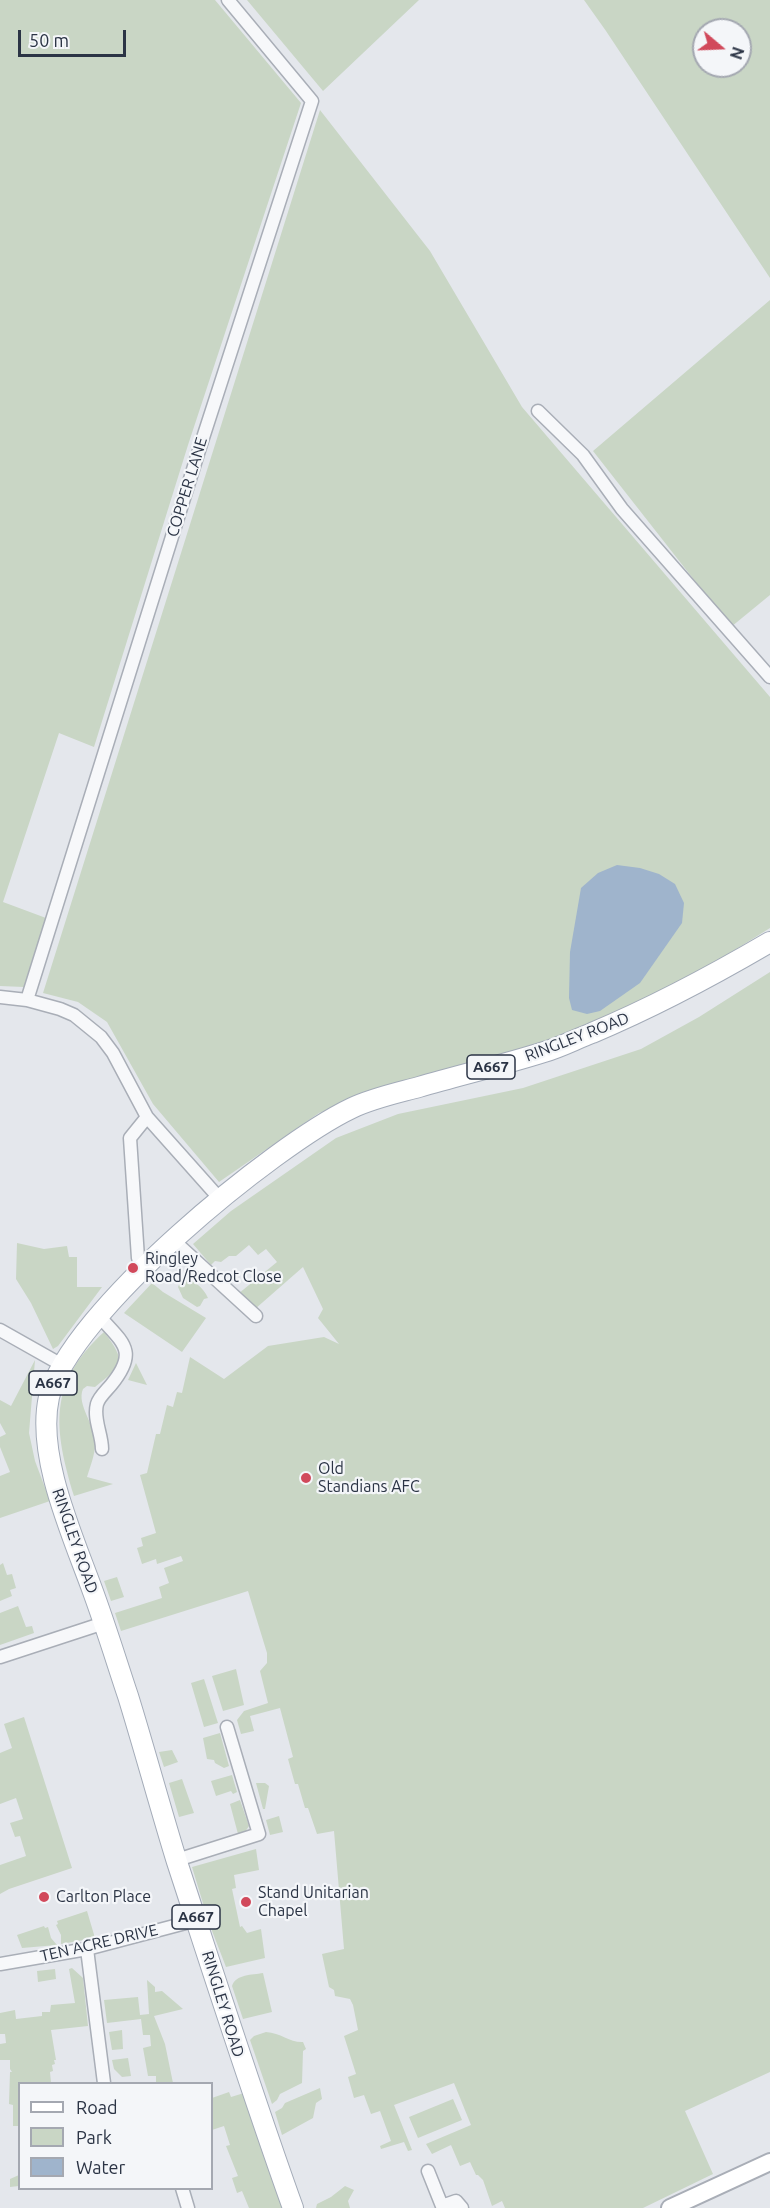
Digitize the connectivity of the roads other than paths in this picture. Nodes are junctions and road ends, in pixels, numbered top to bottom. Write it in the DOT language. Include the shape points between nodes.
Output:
graph roads {
  1 [pos="228,0"];
  2 [pos="538,411"];
  3 [pos="770,677"];
  4 [pos="770,942"];
  5 [pos="0,998"];
  6 [pos="27,1000"];
  7 [pos="147,1117"];
  8 [pos="220,1199"];
  9 [pos="173,1240"];
  10 [pos="146,1265"];
  11 [pos="99,1316"];
  12 [pos="256,1316"];
  13 [pos="0,1330"];
  14 [pos="62,1365"];
  15 [pos="102,1449"];
  16 [pos="104,1623"];
  17 [pos="0,1657"];
  18 [pos="227,1727"];
  19 [pos="177,1860"];
  20 [pos="197,1920"];
  21 [pos="87,1949"];
  22 [pos="0,1964"];
  23 [pos="104,2082"];
  24 [pos="770,2162"];
  25 [pos="428,2170"];
  26 [pos="183,2190"];
  27 [pos="188,2208"];
  28 [pos="293,2208"];
  29 [pos="462,2208"];
  30 [pos="670,2208"];
  1 -- 6 [label="street, COPPER LANE" via="312,100"];
  2 -- 3 [label="street" via="583,455 621,509"];
  4 -- 8 [label="main road, RINGLEY ROAD / A667" via="668,1000 548,1051 354,1107 269,1161"];
  5 -- 6 [label="street"];
  6 -- 7 [label="street" via="74,1015 101,1037"];
  7 -- 8 [label="street"];
  7 -- 10 [label="street" via="130,1138 138,1258"];
  8 -- 9 [label="main road, RINGLEY ROAD / A667"];
  9 -- 10 [label="main road, RINGLEY ROAD / A667"];
  9 -- 12 [label="street"];
  10 -- 11 [label="main road, RINGLEY ROAD / A667"];
  11 -- 14 [label="main road, RINGLEY ROAD / A667"];
  11 -- 15 [label="street" via="124,1344 127,1354 119,1376 96,1406"];
  13 -- 14 [label="street"];
  14 -- 16 [label="main road, RINGLEY ROAD / A667" via="48,1403 48,1441 56,1491"];
  16 -- 17 [label="street"];
  16 -- 19 [label="main road, RINGLEY ROAD / A667"];
  18 -- 19 [label="street" via="260,1834"];
  19 -- 20 [label="main road, RINGLEY ROAD / A667"];
  20 -- 21 [label="street, TEN ACRE DRIVE"];
  20 -- 28 [label="main road, RINGLEY ROAD / A667"];
  21 -- 22 [label="street, TEN ACRE DRIVE"];
  21 -- 23 [label="street"];
  24 -- 30 [label="street"];
  25 -- 29 [label="street" via="442,2206 456,2201"];
  26 -- 27 [label="street"];
}
